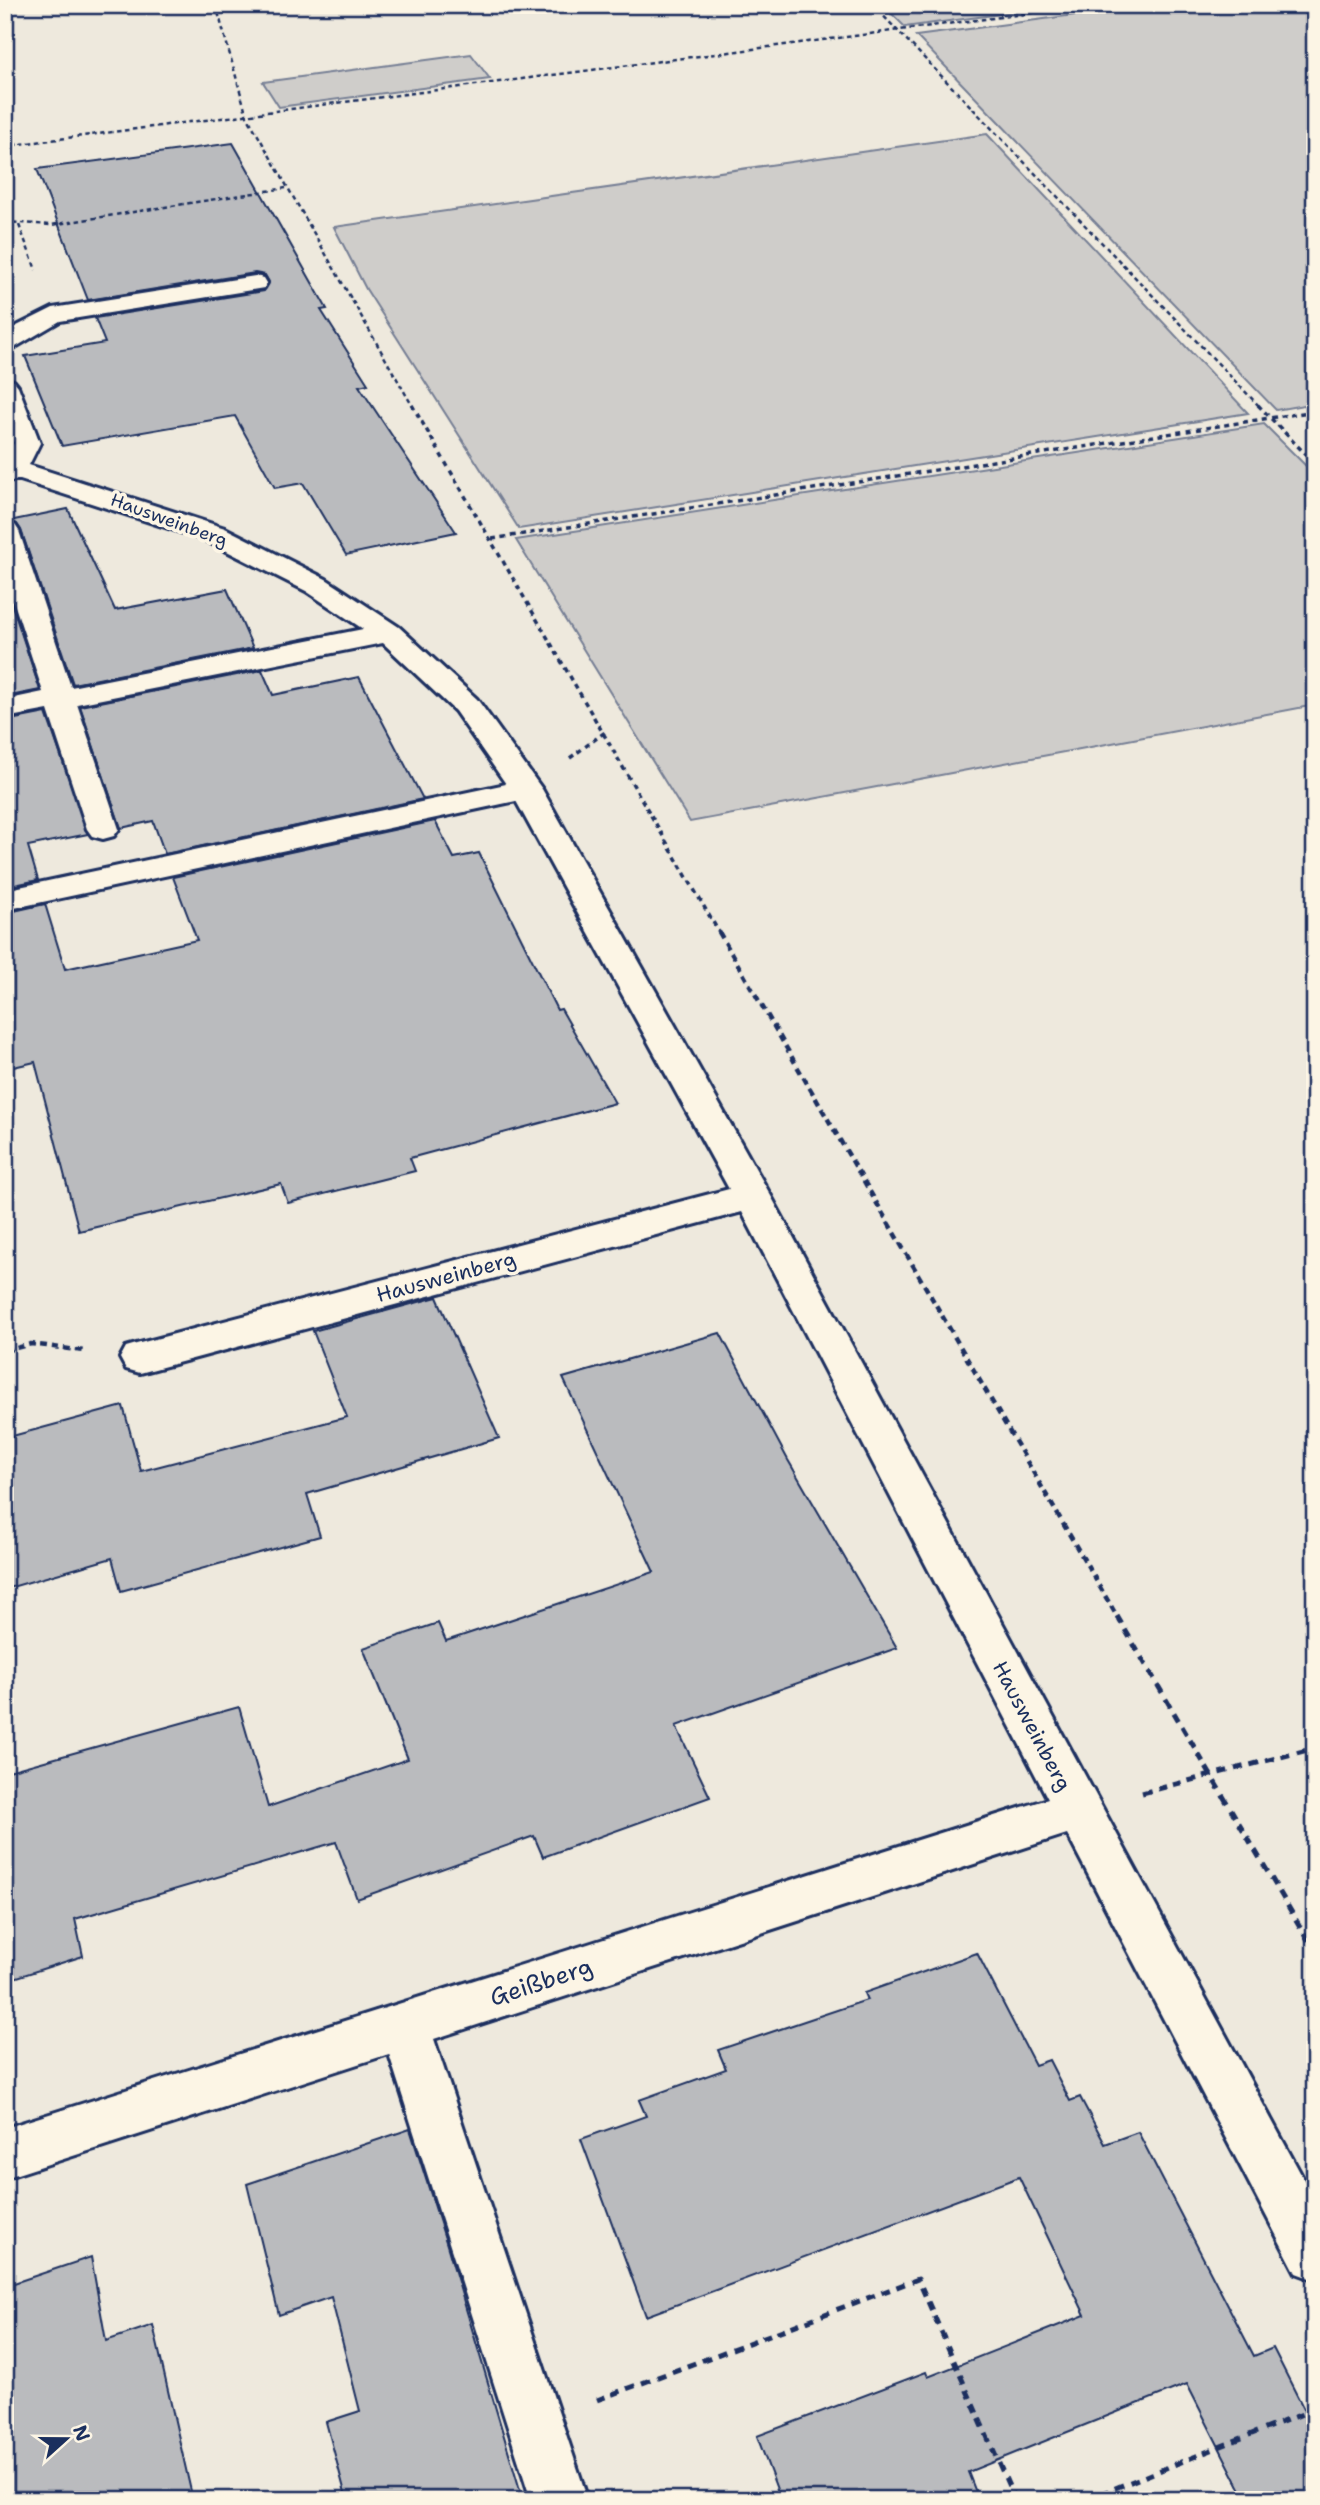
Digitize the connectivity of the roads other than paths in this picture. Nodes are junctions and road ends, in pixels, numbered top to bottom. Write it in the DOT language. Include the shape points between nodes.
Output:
graph roads {
  1 [pos="255,283"];
  2 [pos="5,343"];
  3 [pos="5,386"];
  4 [pos="8,470"];
  5 [pos="5,531"];
  6 [pos="389,633"];
  7 [pos="60,698"];
  8 [pos="5,709"];
  9 [pos="526,789"];
  10 [pos="103,829"];
  11 [pos="5,900"];
  12 [pos="752,1196"];
  13 [pos="140,1358"];
  14 [pos="1077,1810"];
  15 [pos="405,2026"];
  16 [pos="5,2153"];
  17 [pos="1315,2254"];
  18 [pos="560,2500"];
  1 -- 2 [label="street" via="53,315"];
  3 -- 4 [label="street, Hausweinberg" via="27,443"];
  4 -- 6 [label="street, Hausweinberg" via="215,534 316,585"];
  5 -- 7 [label="street"];
  6 -- 7 [label="street"];
  6 -- 9 [label="street, Hausweinberg" via="466,705"];
  7 -- 8 [label="street"];
  7 -- 10 [label="street"];
  9 -- 11 [label="street"];
  9 -- 12 [label="street, Hausweinberg"];
  12 -- 13 [label="street, Hausweinberg"];
  12 -- 14 [label="street, Hausweinberg"];
  14 -- 15 [label="street, Geißberg"];
  14 -- 17 [label="street, Hausweinberg"];
  15 -- 16 [label="street, Geißberg"];
  15 -- 18 [label="street"];
}
